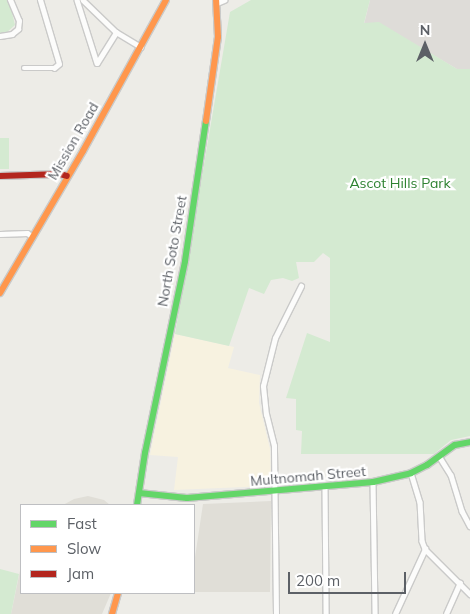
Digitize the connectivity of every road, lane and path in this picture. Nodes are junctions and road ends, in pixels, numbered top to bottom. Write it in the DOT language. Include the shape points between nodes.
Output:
graph roads {
  1 [pos="10,0"];
  2 [pos="40,0"];
  3 [pos="77,0"];
  4 [pos="83,0"];
  5 [pos="224,0"];
  6 [pos="164,1"];
  7 [pos="216,2"];
  8 [pos="116,32"];
  9 [pos="0,36"];
  10 [pos="140,47"];
  11 [pos="24,68"];
  12 [pos="0,176"];
  13 [pos="67,176"];
  14 [pos="0,234"];
  15 [pos="32,236"];
  16 [pos="301,286"];
  17 [pos="0,293"];
  18 [pos="470,442"];
  19 [pos="439,456"];
  20 [pos="411,473"];
  21 [pos="373,482"];
  22 [pos="324,487"];
  23 [pos="275,492"];
  24 [pos="139,493"];
  25 [pos="137,504"];
  26 [pos="470,526"];
  27 [pos="425,549"];
  28 [pos="460,583"];
  29 [pos="118,594"];
  30 [pos="470,594"];
  31 [pos="112,614"];
  32 [pos="276,614"];
  33 [pos="326,614"];
  34 [pos="375,614"];
  35 [pos="395,614"];
  36 [pos="446,614"];
  1 -- 9 [label="street" via="19,21 18,29"];
  2 -- 11 [label="street" via="59,64 54,68"];
  3 -- 8 [label="street" via="96,63"];
  4 -- 8 [label="street"];
  5 -- 7 [label="street"];
  6 -- 10 [label="main road, Mission Road"];
  7 -- 24 [label="main road, North Soto Street" via="217,46 185,261"];
  8 -- 10 [label="street"];
  10 -- 13 [label="main road, Mission Road"];
  12 -- 13 [label="main road"];
  13 -- 15 [label="main road, Mission Road"];
  14 -- 15 [label="street" via="27,233"];
  15 -- 17 [label="main road, Mission Road"];
  16 -- 23 [label="street" via="275,338 263,386 274,446"];
  18 -- 19 [label="main road, Multnomah Street" via="455,445"];
  19 -- 20 [label="main road, Multnomah Street"];
  19 -- 26 [label="street" via="451,474"];
  20 -- 21 [label="main road, Multnomah Street"];
  20 -- 27 [label="street" via="420,502"];
  21 -- 22 [label="main road, Multnomah Street"];
  21 -- 34 [label="street"];
  22 -- 23 [label="main road, Multnomah Street"];
  22 -- 33 [label="street"];
  23 -- 24 [label="main road, Multnomah Street" via="187,498"];
  23 -- 32 [label="street"];
  24 -- 25 [label="main road, North Soto Street"];
  27 -- 28 [label="street"];
  27 -- 35 [label="street"];
  28 -- 30 [label="street"];
  28 -- 36 [label="street"];
  29 -- 31 [label="main road"];
}
